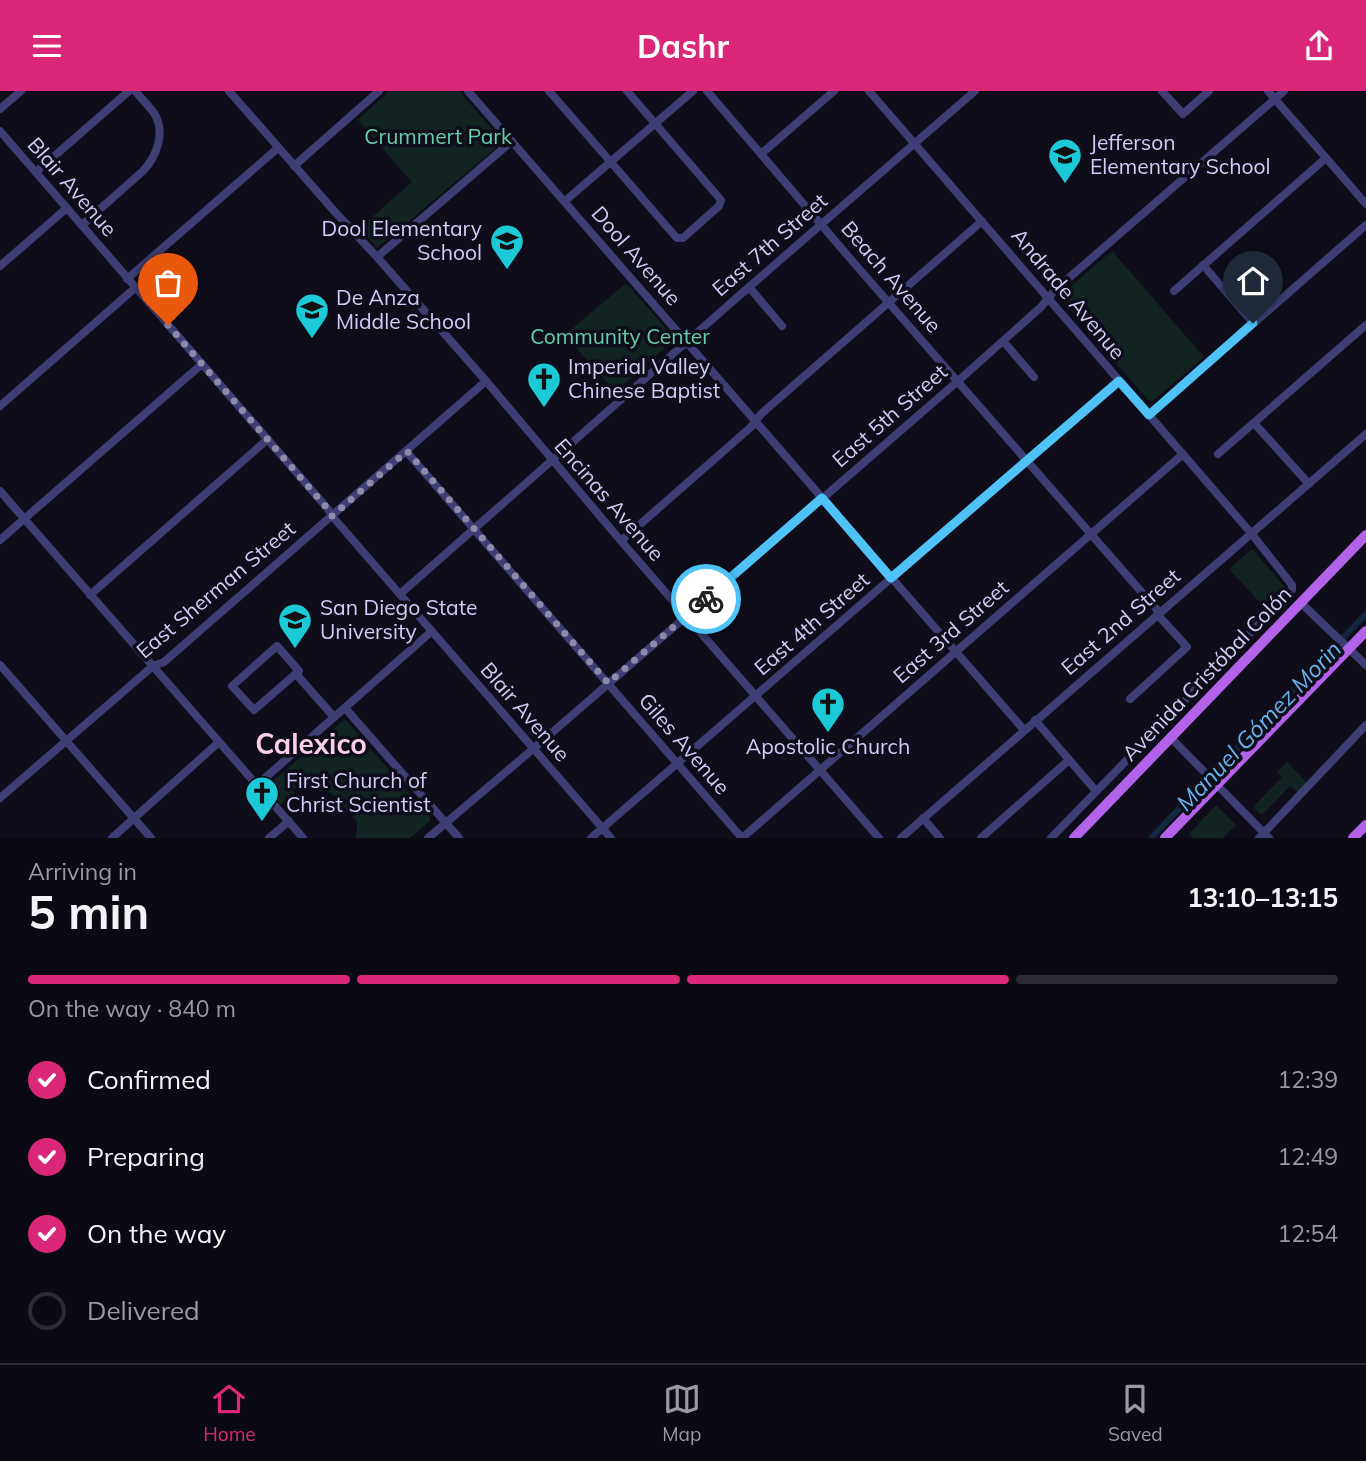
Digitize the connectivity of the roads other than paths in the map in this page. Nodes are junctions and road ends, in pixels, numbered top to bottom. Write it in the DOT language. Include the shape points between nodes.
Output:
graph roads {
  1 [pos="21,91"];
  2 [pos="129,91"];
  3 [pos="135,91"];
  4 [pos="229,91"];
  5 [pos="379,91"];
  6 [pos="468,91"];
  7 [pos="549,91"];
  8 [pos="626,91"];
  9 [pos="693,91"];
  10 [pos="707,91"];
  11 [pos="834,91"];
  12 [pos="869,91"];
  13 [pos="975,91"];
  14 [pos="1163,91"];
  15 [pos="1209,91"];
  16 [pos="1268,91"];
  17 [pos="1284,91"];
  18 [pos="1275,99"];
  19 [pos="0,109"];
  20 [pos="655,124"];
  21 [pos="0,131"];
  22 [pos="512,141"];
  23 [pos="914,144"];
  24 [pos="278,148"];
  25 [pos="761,154"];
  26 [pos="1326,158"];
  27 [pos="611,162"];
  28 [pos="294,166"];
  29 [pos="36,172"];
  30 [pos="565,201"];
  31 [pos="1366,204"];
  32 [pos="67,208"];
  33 [pos="982,221"];
  34 [pos="821,224"];
  35 [pos="82,225"];
  36 [pos="1366,225"];
  37 [pos="377,257"];
  38 [pos="1203,265"];
  39 [pos="0,266"];
  40 [pos="127,279"];
  41 [pos="749,287"];
  42 [pos="135,288"];
  43 [pos="1174,291"];
  44 [pos="1048,298"];
  45 [pos="889,302"];
  46 [pos="1253,323"];
  47 [pos="1366,325"];
  48 [pos="782,326"];
  49 [pos="687,341"];
  50 [pos="1003,341"];
  51 [pos="202,364"];
  52 [pos="1034,377"];
  53 [pos="486,381"];
  54 [pos="958,381"];
  55 [pos="1119,381"];
  56 [pos="0,406"];
  57 [pos="1149,415"];
  58 [pos="755,421"];
  59 [pos="1254,423"];
  60 [pos="1366,434"];
  61 [pos="268,439"];
  62 [pos="407,451"];
  63 [pos="1183,454"];
  64 [pos="1217,454"];
  65 [pos="552,460"];
  66 [pos="1027,461"];
  67 [pos="1309,484"];
  68 [pos="0,491"];
  69 [pos="822,498"];
  70 [pos="332,516"];
  71 [pos="24,519"];
  72 [pos="474,528"];
  73 [pos="1251,533"];
  74 [pos="1091,535"];
  75 [pos="1366,535"];
  76 [pos="0,540"];
  77 [pos="621,541"];
  78 [pos="891,578"];
  79 [pos="400,594"];
  80 [pos="90,595"];
  81 [pos="1301,603"];
  82 [pos="1158,613"];
  83 [pos="687,615"];
  84 [pos="432,631"];
  85 [pos="1366,631"];
  86 [pos="1349,648"];
  87 [pos="955,652"];
  88 [pos="0,665"];
  89 [pos="1366,665"];
  90 [pos="153,666"];
  91 [pos="296,674"];
  92 [pos="608,683"];
  93 [pos="756,697"];
  94 [pos="1130,699"];
  95 [pos="345,708"];
  96 [pos="334,717"];
  97 [pos="1035,720"];
  98 [pos="1366,725"];
  99 [pos="1024,730"];
  100 [pos="1172,739"];
  101 [pos="66,741"];
  102 [pos="219,743"];
  103 [pos="533,749"];
  104 [pos="1069,760"];
  105 [pos="678,764"];
  106 [pos="820,769"];
  107 [pos="257,785"];
  108 [pos="1216,786"];
  109 [pos="1096,791"];
  110 [pos="0,798"];
  111 [pos="923,818"];
  112 [pos="134,819"];
  113 [pos="289,821"];
  114 [pos="446,823"];
  115 [pos="1366,825"];
  116 [pos="603,829"];
  117 [pos="1264,836"];
  118 [pos="112,838"];
  119 [pos="151,838"];
  120 [pos="269,838"];
  121 [pos="303,838"];
  122 [pos="428,838"];
  123 [pos="459,838"];
  124 [pos="591,838"];
  125 [pos="611,838"];
  126 [pos="742,838"];
  127 [pos="879,838"];
  128 [pos="901,838"];
  129 [pos="940,838"];
  130 [pos="981,838"];
  131 [pos="1051,838"];
  132 [pos="1074,838"];
  133 [pos="1165,838"];
  134 [pos="1353,838"];
  1 -- 19 [label="street"];
  2 -- 29 [label="street"];
  3 -- 35 [label="street" via="157,120 157,151 143,171"];
  4 -- 24 [label="street, Encinas Avenue"];
  5 -- 28 [label="street"];
  6 -- 22 [label="street, Dool Avenue"];
  7 -- 27 [label="street"];
  8 -- 20 [label="street"];
  9 -- 20 [label="street"];
  10 -- 25 [label="street, Beach Avenue"];
  11 -- 25 [label="street"];
  12 -- 23 [label="street, Andrade Avenue"];
  13 -- 23 [label="street, East 7th Street"];
  14 -- 15 [label="street" via="1183,114"];
  16 -- 18 [label="street"];
  17 -- 18 [label="street, East 5th Street"];
  18 -- 26 [label="street"];
  18 -- 44 [label="street, East 5th Street"];
  20 -- 27 [label="street"];
  20 -- 27 [label="street" via="721,200 719,206 677,238"];
  21 -- 29 [label="street, Blair Avenue"];
  22 -- 30 [label="street, Dool Avenue"];
  22 -- 37 [label="street"];
  23 -- 33 [label="street, Andrade Avenue"];
  23 -- 34 [label="street, East 7th Street"];
  24 -- 28 [label="street, Encinas Avenue"];
  24 -- 40 [label="street"];
  25 -- 34 [label="street, Beach Avenue"];
  26 -- 31 [label="street"];
  26 -- 38 [label="street"];
  27 -- 30 [label="street"];
  28 -- 37 [label="street, Encinas Avenue"];
  29 -- 32 [label="street, Blair Avenue"];
  30 -- 49 [label="street, Dool Avenue"];
  32 -- 35 [label="street, Blair Avenue"];
  32 -- 39 [label="street"];
  33 -- 44 [label="street, Andrade Avenue"];
  33 -- 45 [label="street"];
  34 -- 41 [label="street, East 7th Street"];
  34 -- 45 [label="street, Beach Avenue"];
  35 -- 40 [label="street, Blair Avenue"];
  36 -- 46 [label="street"];
  37 -- 53 [label="street, Encinas Avenue"];
  38 -- 43 [label="street"];
  38 -- 46 [label="street"];
  40 -- 42 [label="street, Blair Avenue"];
  41 -- 48 [label="street"];
  41 -- 49 [label="street, East 7th Street"];
  42 -- 51 [label="street, Blair Avenue"];
  42 -- 56 [label="street"];
  44 -- 50 [label="street, East 5th Street"];
  44 -- 55 [label="street, Andrade Avenue"];
  45 -- 54 [label="street, Beach Avenue"];
  45 -- 58 [label="street"];
  46 -- 57 [label="street"];
  47 -- 59 [label="street"];
  49 -- 58 [label="street, Dool Avenue"];
  49 -- 65 [label="street, East 7th Street"];
  50 -- 52 [label="street"];
  50 -- 54 [label="street, East 5th Street"];
  51 -- 61 [label="street, Blair Avenue"];
  51 -- 71 [label="street"];
  53 -- 62 [label="street, East Sherman Street"];
  53 -- 65 [label="street, Encinas Avenue"];
  54 -- 66 [label="street, Beach Avenue"];
  54 -- 69 [label="street, East 5th Street"];
  55 -- 57 [label="street, Andrade Avenue"];
  55 -- 66 [label="street, East 4th Street"];
  57 -- 63 [label="street, Andrade Avenue"];
  58 -- 69 [label="street, Dool Avenue"];
  58 -- 77 [label="street"];
  59 -- 64 [label="street"];
  59 -- 67 [label="street"];
  60 -- 67 [label="street, East 2nd Street"];
  61 -- 70 [label="street, Blair Avenue"];
  61 -- 80 [label="street"];
  62 -- 70 [label="street, East Sherman Street"];
  62 -- 72 [label="street, Giles Avenue"];
  63 -- 73 [label="street, Andrade Avenue"];
  63 -- 74 [label="street, East 3rd Street"];
  65 -- 72 [label="street, East 7th Street"];
  65 -- 77 [label="street, Encinas Avenue"];
  66 -- 74 [label="street, Beach Avenue"];
  66 -- 78 [label="street, East 4th Street"];
  67 -- 73 [label="street, East 2nd Street"];
  68 -- 71 [label="street"];
  69 -- 78 [label="street, Dool Avenue"];
  69 -- 83 [label="street, East 5th Street"];
  70 -- 79 [label="street, Blair Avenue"];
  70 -- 90 [label="street, East Sherman Street" via="164,662"];
  71 -- 76 [label="street"];
  71 -- 80 [label="street"];
  72 -- 79 [label="street, East 7th Street"];
  72 -- 92 [label="street, Giles Avenue"];
  73 -- 82 [label="street, East 2nd Street"];
  73 -- 109 [label="street, Andrade Avenue" via="1292,590"];
  74 -- 82 [label="street, Beach Avenue"];
  74 -- 87 [label="street, East 3rd Street"];
  75 -- 81 [label="main road, Avenida Cristóbal Colón"];
  77 -- 83 [label="street, Encinas Avenue"];
  78 -- 87 [label="street, Dool Avenue"];
  78 -- 93 [label="street, East 4th Street"];
  79 -- 84 [label="street, Blair Avenue"];
  80 -- 90 [label="street"];
  81 -- 86 [label="street"];
  81 -- 100 [label="main road, Avenida Cristóbal Colón"];
  82 -- 94 [label="street, Beach Avenue" via="1187,647"];
  82 -- 97 [label="street, East 2nd Street"];
  83 -- 92 [label="street, East 5th Street"];
  83 -- 93 [label="street, Encinas Avenue"];
  84 -- 95 [label="street"];
  84 -- 103 [label="street, Blair Avenue"];
  85 -- 86 [label="main road"];
  86 -- 89 [label="street"];
  86 -- 108 [label="main road"];
  87 -- 99 [label="street, Dool Avenue"];
  87 -- 106 [label="street, East 3rd Street"];
  88 -- 101 [label="street"];
  90 -- 101 [label="street, East Sherman Street"];
  90 -- 102 [label="street"];
  91 -- 91 [label="street" via="299,671 277,646 232,686 254,710"];
  91 -- 96 [label="street"];
  92 -- 103 [label="street, East 5th Street"];
  92 -- 105 [label="street, Giles Avenue"];
  93 -- 105 [label="street, East 4th Street"];
  93 -- 106 [label="street, Encinas Avenue"];
  95 -- 96 [label="street"];
  95 -- 114 [label="street"];
  96 -- 107 [label="street"];
  97 -- 99 [label="street, East 2nd Street"];
  97 -- 104 [label="street"];
  98 -- 117 [label="street"];
  99 -- 111 [label="street, East 2nd Street"];
  100 -- 108 [label="street"];
  100 -- 132 [label="main road, Avenida Cristóbal Colón"];
  101 -- 110 [label="street, East Sherman Street"];
  101 -- 112 [label="street"];
  102 -- 107 [label="street"];
  102 -- 112 [label="street"];
  103 -- 114 [label="street, East 5th Street"];
  103 -- 116 [label="street, Blair Avenue"];
  104 -- 109 [label="street"];
  104 -- 130 [label="street"];
  105 -- 116 [label="street, East 4th Street"];
  105 -- 126 [label="street, Giles Avenue"];
  106 -- 126 [label="street, East 3rd Street"];
  106 -- 127 [label="street, Encinas Avenue"];
  107 -- 113 [label="street"];
  108 -- 117 [label="street"];
  108 -- 133 [label="main road"];
  109 -- 131 [label="street"];
  111 -- 128 [label="street, East 2nd Street"];
  111 -- 129 [label="street"];
  112 -- 118 [label="street"];
  112 -- 119 [label="street"];
  113 -- 120 [label="street"];
  113 -- 121 [label="street"];
  114 -- 122 [label="street, East 5th Street"];
  114 -- 123 [label="street"];
  115 -- 134 [label="main road"];
  116 -- 124 [label="street, East 4th Street"];
  116 -- 125 [label="street, Blair Avenue"];
}
